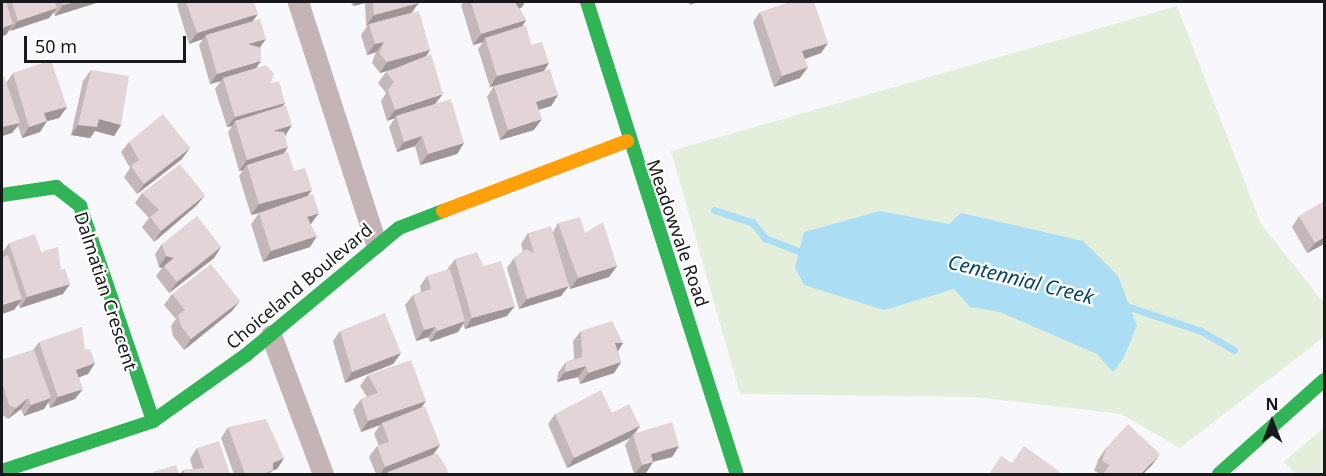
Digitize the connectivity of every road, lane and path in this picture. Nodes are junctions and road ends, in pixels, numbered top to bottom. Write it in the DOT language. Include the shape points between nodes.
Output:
graph roads {
  1 [pos="298,2"];
  2 [pos="587,2"];
  3 [pos="627,141"];
  4 [pos="2,195"];
  5 [pos="376,243"];
  6 [pos="270,335"];
  7 [pos="1324,380"];
  8 [pos="153,421"];
  9 [pos="2,471"];
  10 [pos="323,474"];
  11 [pos="737,474"];
  12 [pos="1218,474"];
  1 -- 5 [label="street"];
  2 -- 3 [label="street, Meadowvale Road"];
  3 -- 5 [label="street, Choiceland Boulevard" via="399,228"];
  3 -- 11 [label="street, Meadowvale Road"];
  4 -- 8 [label="street, Dalmatian Crescent" via="56,187 80,206"];
  5 -- 6 [label="street, Choiceland Boulevard"];
  6 -- 8 [label="street, Choiceland Boulevard"];
  6 -- 10 [label="street"];
  7 -- 12 [label="street"];
  8 -- 9 [label="street, Choiceland Boulevard"];
}
